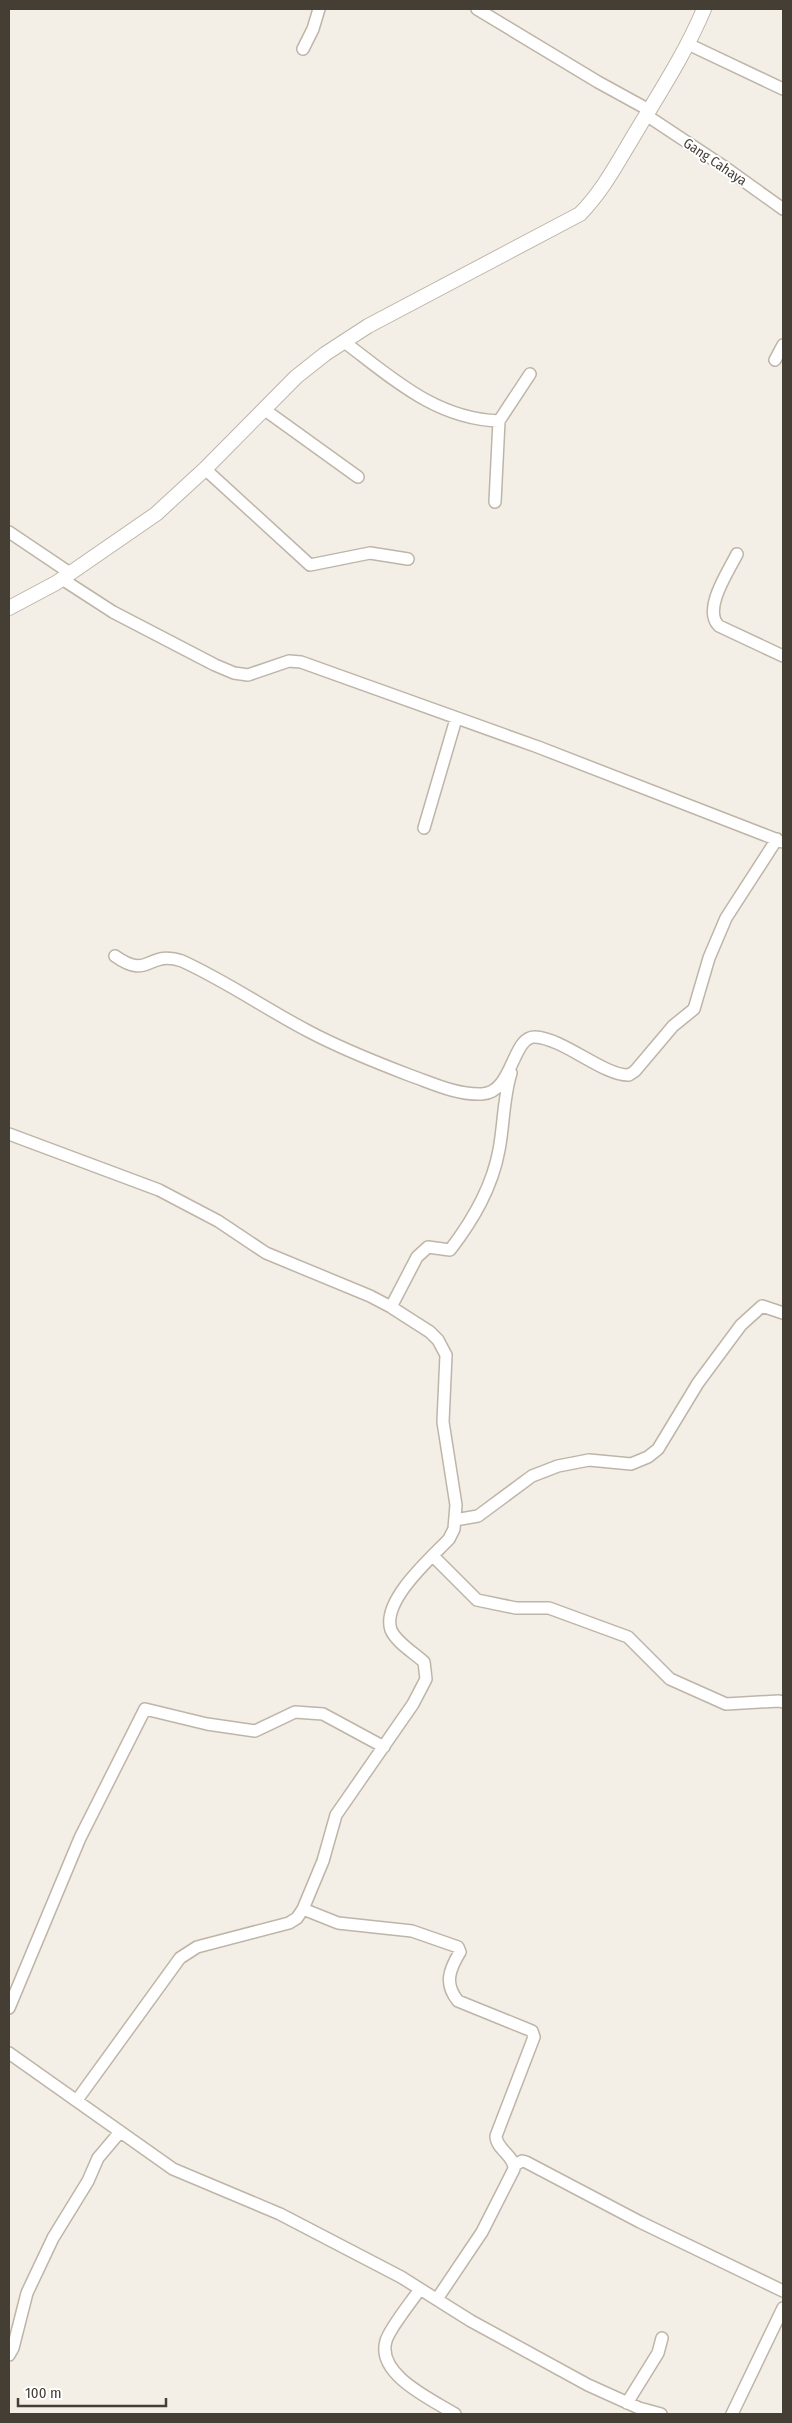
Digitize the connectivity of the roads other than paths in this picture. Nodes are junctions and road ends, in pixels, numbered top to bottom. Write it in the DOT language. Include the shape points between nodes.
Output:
graph roads {
  1 [pos="319,9"];
  2 [pos="477,9"];
  3 [pos="704,9"];
  4 [pos="688,44"];
  5 [pos="303,49"];
  6 [pos="783,89"];
  7 [pos="648,113"];
  8 [pos="783,210"];
  9 [pos="344,341"];
  10 [pos="783,345"];
  11 [pos="775,360"];
  12 [pos="530,374"];
  13 [pos="266,410"];
  14 [pos="499,421"];
  15 [pos="205,469"];
  16 [pos="358,477"];
  17 [pos="495,502"];
  18 [pos="9,532"];
  19 [pos="737,554"];
  20 [pos="408,559"];
  21 [pos="66,576"];
  22 [pos="9,608"];
  23 [pos="783,656"];
  24 [pos="456,719"];
  25 [pos="424,828"];
  26 [pos="781,840"];
  27 [pos="115,956"];
  28 [pos="512,1066"];
  29 [pos="9,1134"];
  30 [pos="391,1307"];
  31 [pos="783,1313"];
  32 [pos="455,1520"];
  33 [pos="434,1556"];
  34 [pos="783,1702"];
  35 [pos="384,1747"];
  36 [pos="303,1909"];
  37 [pos="9,2008"];
  38 [pos="9,2053"];
  39 [pos="77,2100"];
  40 [pos="120,2132"];
  41 [pos="515,2165"];
  42 [pos="420,2289"];
  43 [pos="783,2291"];
  44 [pos="437,2298"];
  45 [pos="783,2308"];
  46 [pos="662,2338"];
  47 [pos="9,2355"];
  48 [pos="627,2403"];
  49 [pos="455,2414"];
  50 [pos="661,2414"];
  51 [pos="732,2414"];
  1 -- 5 [label="street"];
  2 -- 7 [label="street, Gang Cahaya"];
  3 -- 4 [label="street"];
  4 -- 6 [label="street"];
  4 -- 7 [label="street"];
  7 -- 8 [label="street, Gang Cahaya"];
  7 -- 9 [label="street" via="604,184 580,214"];
  9 -- 13 [label="street" via="309,365"];
  9 -- 14 [label="street" via="416,397 453,412"];
  10 -- 11 [label="street"];
  12 -- 14 [label="street"];
  13 -- 15 [label="street"];
  13 -- 16 [label="street"];
  14 -- 17 [label="street"];
  15 -- 20 [label="street" via="310,565 370,553"];
  15 -- 21 [label="street" via="149,520"];
  18 -- 21 [label="street"];
  19 -- 23 [label="street" via="713,604 713,618 719,626"];
  21 -- 22 [label="street"];
  21 -- 24 [label="street" via="113,612 234,673 252,674 297,661"];
  24 -- 25 [label="street"];
  24 -- 26 [label="street"];
  26 -- 28 [label="street" via="726,918 709,958 694,1009 673,1026 633,1073 623,1075 555,1043 533,1037 522,1042"];
  27 -- 28 [label="street" via="126,964 140,967 167,957 182,961 310,1032 454,1091 490,1092"];
  28 -- 30 [label="street" via="504,1095 500,1149 474,1217 450,1250 428,1247 417,1257"];
  29 -- 30 [label="street" via="159,1190 204,1213 266,1253"];
  30 -- 32 [label="street" via="430,1332 446,1355 443,1422 455,1497"];
  31 -- 32 [label="street" via="762,1306 741,1325 698,1383 658,1449 648,1457 631,1464 589,1460 558,1466 532,1476 478,1516"];
  32 -- 33 [label="street" via="452,1535"];
  33 -- 34 [label="street" via="477,1600 516,1608 549,1608 628,1637 670,1678 726,1704"];
  33 -- 35 [label="street" via="401,1591 390,1615 393,1633 424,1662 426,1675 413,1704"];
  35 -- 36 [label="street" via="336,1815 323,1861"];
  35 -- 37 [label="street" via="323,1714 296,1712 255,1731 207,1724 145,1709 80,1838"];
  36 -- 39 [label="street" via="288,1923 187,1952"];
  36 -- 41 [label="street" via="338,1924 412,1931 458,1947 460,1952 448,1983 458,2001 532,2031 534,2037 528,2059 496,2137"];
  38 -- 39 [label="street"];
  39 -- 40 [label="street"];
  40 -- 42 [label="street" via="173,2169 280,2214"];
  40 -- 47 [label="street" via="98,2158 88,2181 53,2238 27,2293"];
  41 -- 43 [label="street" via="526,2162"];
  41 -- 44 [label="street" via="482,2232"];
  42 -- 44 [label="street"];
  42 -- 49 [label="street" via="386,2340 385,2353 404,2382"];
  44 -- 48 [label="street" via="505,2340"];
  45 -- 51 [label="street"];
  46 -- 48 [label="street" via="658,2354"];
  48 -- 50 [label="street"];
}
